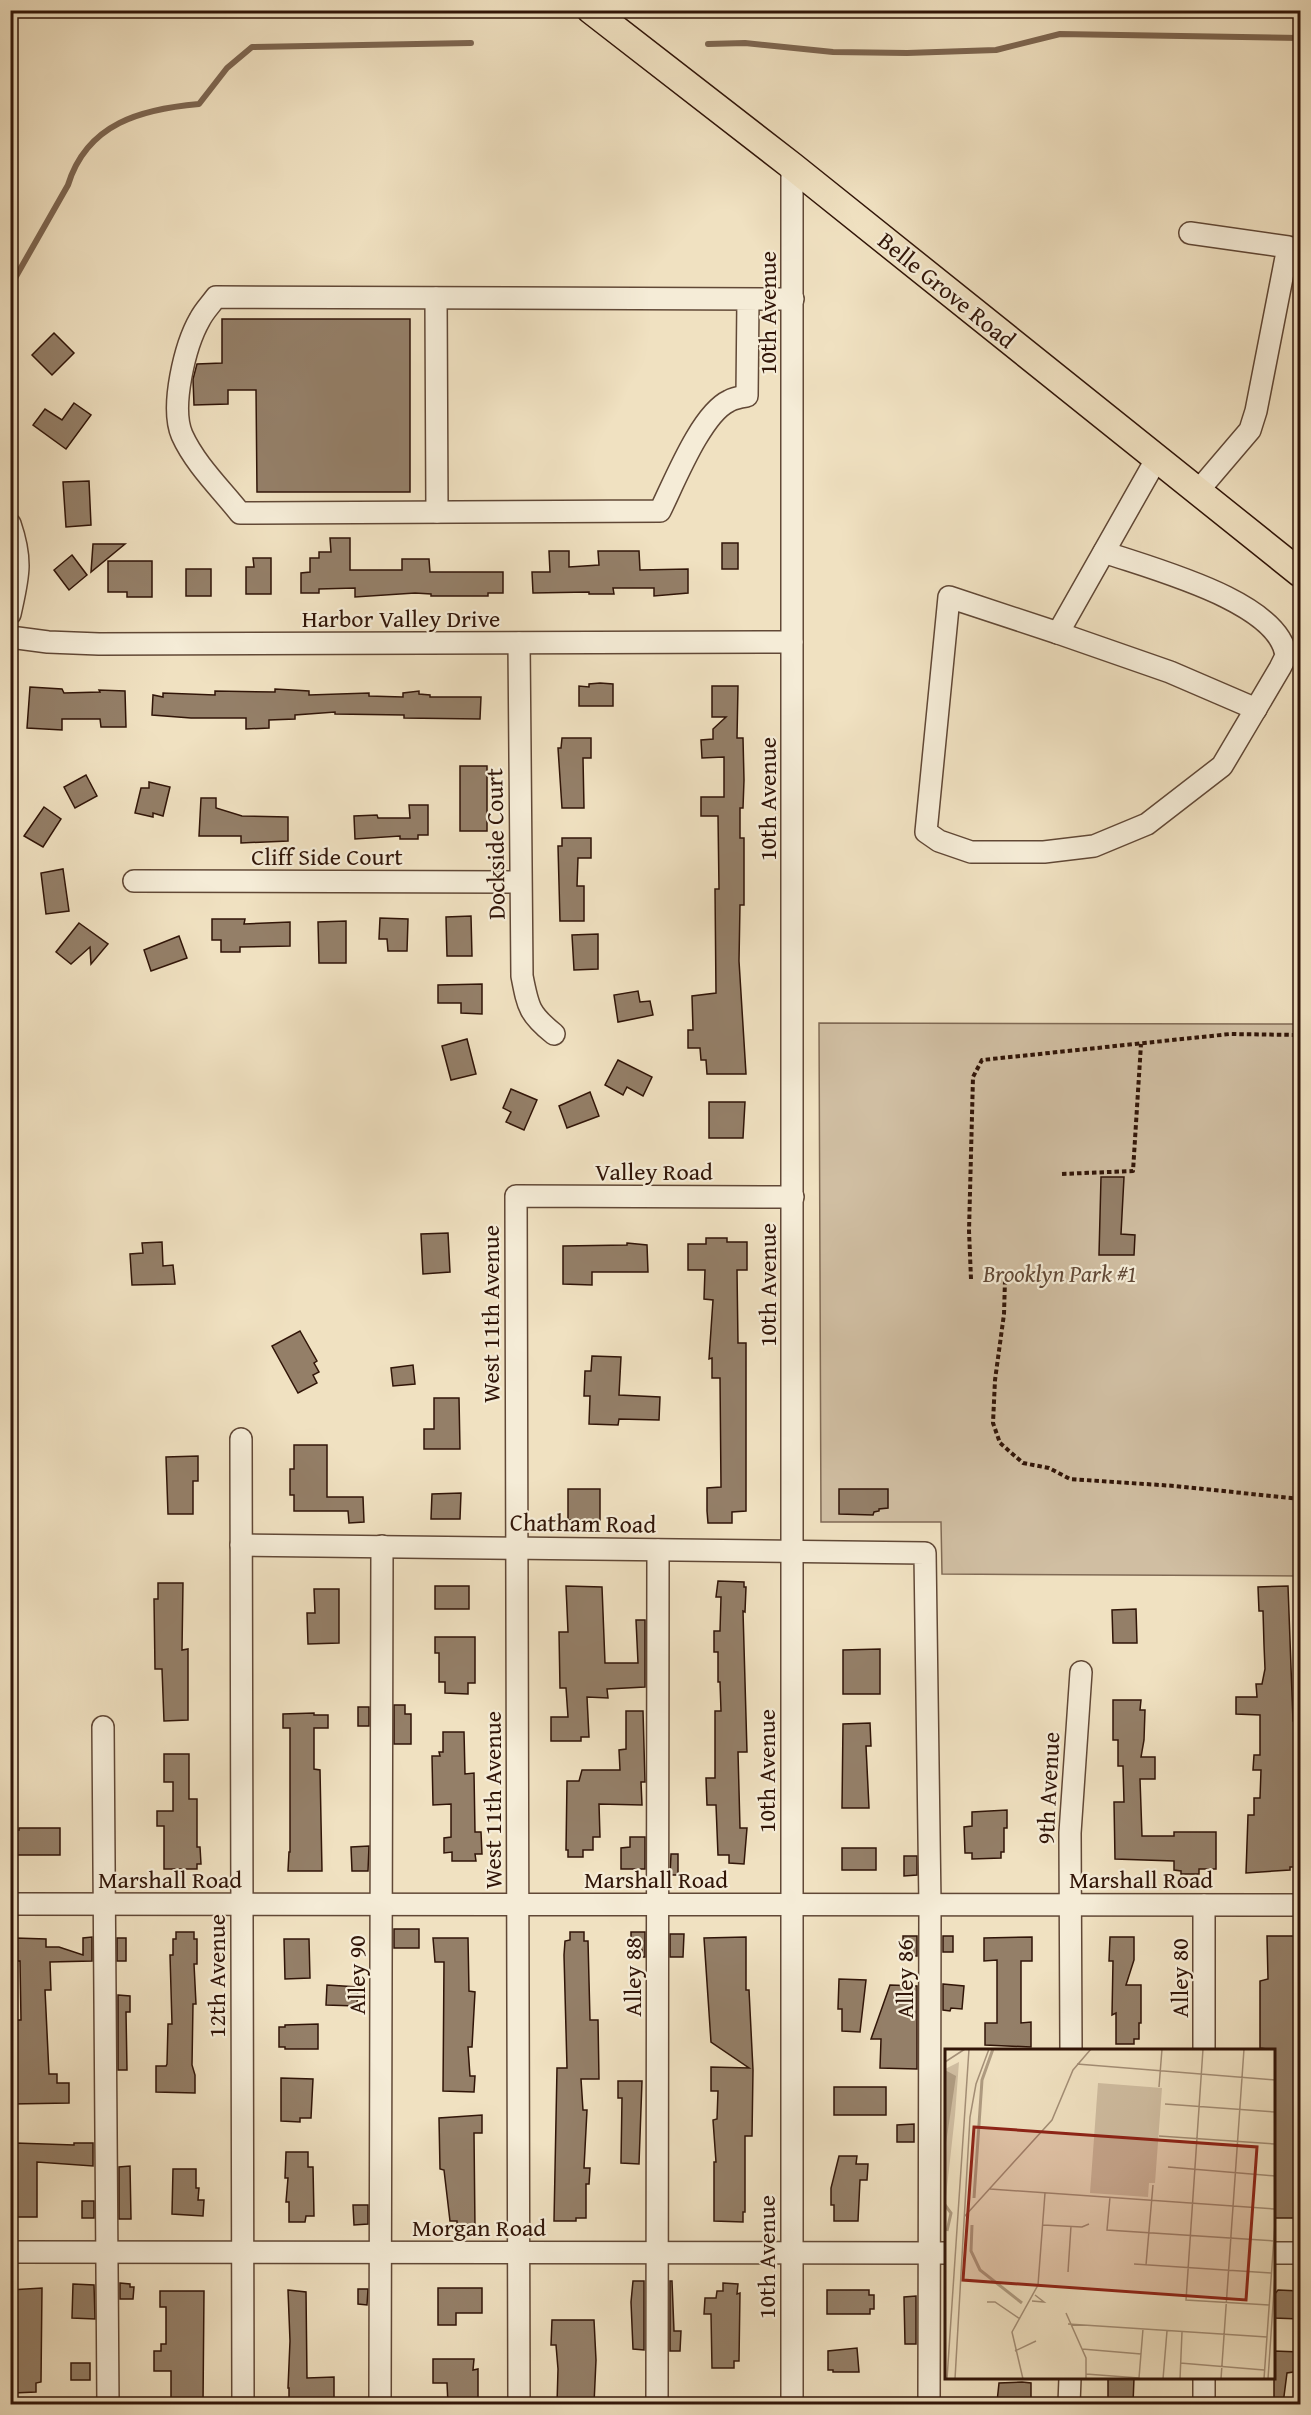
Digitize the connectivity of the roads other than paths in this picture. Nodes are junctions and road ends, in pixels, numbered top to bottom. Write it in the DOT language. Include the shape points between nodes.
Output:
graph roads {
  1 [pos="591,10"];
  2 [pos="792,166"];
  3 [pos="1190,233"];
  4 [pos="436,298"];
  5 [pos="748,299"];
  6 [pos="793,300"];
  7 [pos="1157,458"];
  8 [pos="1198,491"];
  9 [pos="437,512"];
  10 [pos="10,524"];
  11 [pos="1104,552"];
  12 [pos="1300,573"];
  13 [pos="10,614"];
  14 [pos="1058,633"];
  15 [pos="10,637"];
  16 [pos="792,642"];
  17 [pos="519,643"];
  18 [pos="1256,708"];
  19 [pos="134,881"];
  20 [pos="520,882"];
  21 [pos="554,1034"];
  22 [pos="516,1196"];
  23 [pos="793,1197"];
  24 [pos="241,1439"];
  25 [pos="241,1545"];
  26 [pos="382,1546"];
  27 [pos="517,1548"];
  28 [pos="658,1550"];
  29 [pos="792,1551"];
  30 [pos="925,1553"];
  31 [pos="1081,1672"];
  32 [pos="103,1727"];
  33 [pos="10,1904"];
  34 [pos="104,1904"];
  35 [pos="242,1904"];
  36 [pos="381,1904"];
  37 [pos="518,1904"];
  38 [pos="657,1904"];
  39 [pos="792,1904"];
  40 [pos="930,1905"];
  41 [pos="1071,1905"];
  42 [pos="1204,1905"];
  43 [pos="1300,1905"];
  44 [pos="1071,2049"];
  45 [pos="1204,2049"];
  46 [pos="10,2252"];
  47 [pos="107,2252"];
  48 [pos="243,2252"];
  49 [pos="381,2252"];
  50 [pos="519,2252"];
  51 [pos="657,2253"];
  52 [pos="792,2253"];
  53 [pos="938,2253"];
  54 [pos="1275,2253"];
  55 [pos="1300,2253"];
  56 [pos="1070,2379"];
  57 [pos="1204,2379"];
  58 [pos="108,2404"];
  59 [pos="243,2404"];
  60 [pos="381,2404"];
  61 [pos="519,2404"];
  62 [pos="657,2404"];
  63 [pos="792,2404"];
  64 [pos="929,2404"];
  65 [pos="1070,2404"];
  66 [pos="1204,2404"];
  1 -- 2 [label="main road, Belle Grove Road"];
  2 -- 6 [label="street, 10th Avenue"];
  2 -- 7 [label="main road, Belle Grove Road"];
  3 -- 8 [label="street" via="1288,247 1250,430"];
  4 -- 5 [label="street"];
  4 -- 9 [label="street"];
  4 -- 9 [label="street" via="216,297 200,318 186,352 178,413 190,451 240,513"];
  5 -- 6 [label="street"];
  5 -- 9 [label="street" via="747,396 728,401 711,414 660,511"];
  6 -- 16 [label="street, 10th Avenue"];
  7 -- 8 [label="main road, Belle Grove Road"];
  7 -- 11 [label="street"];
  8 -- 12 [label="main road, Belle Grove Road"];
  10 -- 13 [label="street" via="17,544 19,572"];
  11 -- 14 [label="street"];
  11 -- 18 [label="street" via="1196,583 1233,600 1281,638 1286,656"];
  14 -- 18 [label="street" via="1170,672"];
  14 -- 18 [label="street" via="950,597 926,832 939,841 971,852 1044,852 1094,846 1147,824 1222,766"];
  15 -- 17 [label="street, Harbor Valley Drive" via="99,644"];
  16 -- 17 [label="street, Harbor Valley Drive"];
  16 -- 23 [label="street, 10th Avenue"];
  17 -- 20 [label="street, Dockside Court"];
  19 -- 20 [label="street, Cliff Side Court"];
  20 -- 21 [label="street, Dockside Court" via="526,998 535,1019"];
  22 -- 23 [label="street, Valley Road"];
  22 -- 27 [label="street, West 11th Avenue"];
  23 -- 29 [label="street, 10th Avenue"];
  24 -- 25 [label="street, 12th Avenue"];
  25 -- 26 [label="street, Chatham Road"];
  25 -- 35 [label="street, 12th Avenue"];
  26 -- 27 [label="street, Chatham Road"];
  26 -- 36 [label="street, Alley 90"];
  27 -- 28 [label="street, Chatham Road"];
  27 -- 37 [label="street, West 11th Avenue"];
  28 -- 29 [label="street, Chatham Road"];
  28 -- 38 [label="street, Alley 88"];
  29 -- 30 [label="street, Chatham Road"];
  29 -- 39 [label="street, 10th Avenue"];
  30 -- 40 [label="street, Alley 86"];
  31 -- 41 [label="street, 9th Avenue" via="1070,1833"];
  32 -- 34 [label="street"];
  33 -- 34 [label="street, Marshall Road"];
  34 -- 35 [label="street, Marshall Road"];
  34 -- 47 [label="street"];
  35 -- 36 [label="street, Marshall Road"];
  35 -- 48 [label="street, 12th Avenue"];
  36 -- 37 [label="street, Marshall Road"];
  36 -- 49 [label="street, Alley 90"];
  37 -- 38 [label="street, Marshall Road"];
  37 -- 50 [label="street, West 11th Avenue"];
  38 -- 39 [label="street, Marshall Road"];
  38 -- 51 [label="street, Alley 88"];
  39 -- 40 [label="street, Marshall Road"];
  39 -- 52 [label="street, 10th Avenue"];
  40 -- 41 [label="street, Marshall Road"];
  40 -- 53 [label="street, Alley 86"];
  41 -- 42 [label="street, Marshall Road"];
  41 -- 44 [label="street, 9th Avenue"];
  42 -- 43 [label="street, Marshall Road"];
  42 -- 45 [label="street, Alley 80"];
  46 -- 47 [label="street, Morgan Road"];
  47 -- 48 [label="street, Morgan Road"];
  47 -- 58 [label="street"];
  48 -- 49 [label="street, Morgan Road"];
  48 -- 59 [label="street, 12th Avenue"];
  49 -- 50 [label="street, Morgan Road"];
  49 -- 60 [label="street, Alley 90"];
  50 -- 51 [label="street, Morgan Road"];
  50 -- 61 [label="street, West 11th Avenue"];
  51 -- 52 [label="street, Morgan Road"];
  51 -- 62 [label="street, Alley 88"];
  52 -- 53 [label="street, Morgan Road"];
  52 -- 63 [label="street, 10th Avenue"];
  53 -- 64 [label="street, Alley 86"];
  54 -- 55 [label="street"];
  56 -- 65 [label="street"];
  57 -- 66 [label="street"];
}
